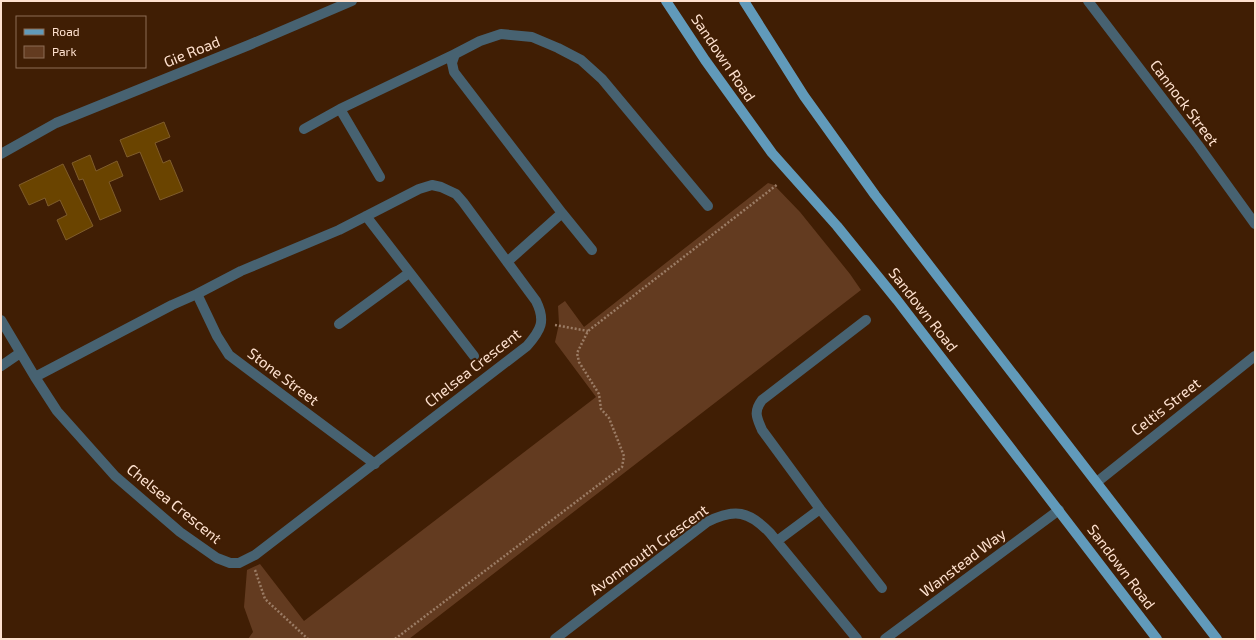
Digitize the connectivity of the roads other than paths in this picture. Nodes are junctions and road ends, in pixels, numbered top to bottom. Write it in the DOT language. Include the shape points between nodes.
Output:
graph roads {
  1 [pos="352,1"];
  2 [pos="666,1"];
  3 [pos="744,1"];
  4 [pos="1088,1"];
  5 [pos="455,54"];
  6 [pos="340,109"];
  7 [pos="304,129"];
  8 [pos="1,154"];
  9 [pos="380,177"];
  10 [pos="708,206"];
  11 [pos="562,213"];
  12 [pos="366,216"];
  13 [pos="1255,224"];
  14 [pos="592,250"];
  15 [pos="507,262"];
  16 [pos="409,273"];
  17 [pos="197,294"];
  18 [pos="1,320"];
  19 [pos="866,320"];
  20 [pos="339,324"];
  21 [pos="20,352"];
  22 [pos="474,356"];
  23 [pos="1255,356"];
  24 [pos="1,366"];
  25 [pos="35,377"];
  26 [pos="375,464"];
  27 [pos="1096,482"];
  28 [pos="820,509"];
  29 [pos="1059,510"];
  30 [pos="777,541"];
  31 [pos="882,588"];
  32 [pos="556,639"];
  33 [pos="857,639"];
  34 [pos="885,639"];
  35 [pos="1157,639"];
  36 [pos="1217,639"];
  1 -- 8 [label="street, Gie Road" via="56,123"];
  2 -- 29 [label="main road, Sandown Road" via="772,153 837,226 897,300"];
  3 -- 27 [label="main road" via="804,96 876,195"];
  4 -- 13 [label="street, Cannock Street"];
  5 -- 6 [label="street"];
  5 -- 10 [label="street" via="501,34 532,37 581,60 602,79"];
  5 -- 11 [label="street" via="452,63 454,72"];
  6 -- 7 [label="street"];
  6 -- 9 [label="street"];
  11 -- 14 [label="street"];
  11 -- 15 [label="street"];
  12 -- 15 [label="street" via="419,189 432,185 441,187 456,194"];
  12 -- 16 [label="street"];
  12 -- 17 [label="street" via="242,271"];
  15 -- 26 [label="street, Chelsea Crescent" via="540,310 541,324 536,335 527,346"];
  16 -- 20 [label="street"];
  16 -- 22 [label="street"];
  17 -- 25 [label="street"];
  17 -- 26 [label="street, Stone Street" via="229,355"];
  18 -- 21 [label="street, Chelsea Crescent"];
  19 -- 28 [label="street" via="762,400 757,407 756,415 762,430"];
  21 -- 24 [label="street"];
  21 -- 25 [label="street, Chelsea Crescent"];
  23 -- 27 [label="street, Celtis Street"];
  25 -- 26 [label="street, Chelsea Crescent" via="57,411 115,476 180,532 221,560 230,563 239,563 251,558"];
  27 -- 36 [label="main road"];
  28 -- 30 [label="street"];
  28 -- 31 [label="street"];
  29 -- 34 [label="street, Wanstead Way"];
  29 -- 35 [label="main road, Sandown Road"];
  30 -- 32 [label="street, Avonmouth Crescent" via="750,517 734,513 717,517 707,522"];
  30 -- 33 [label="street, Avonmouth Crescent"];
}
